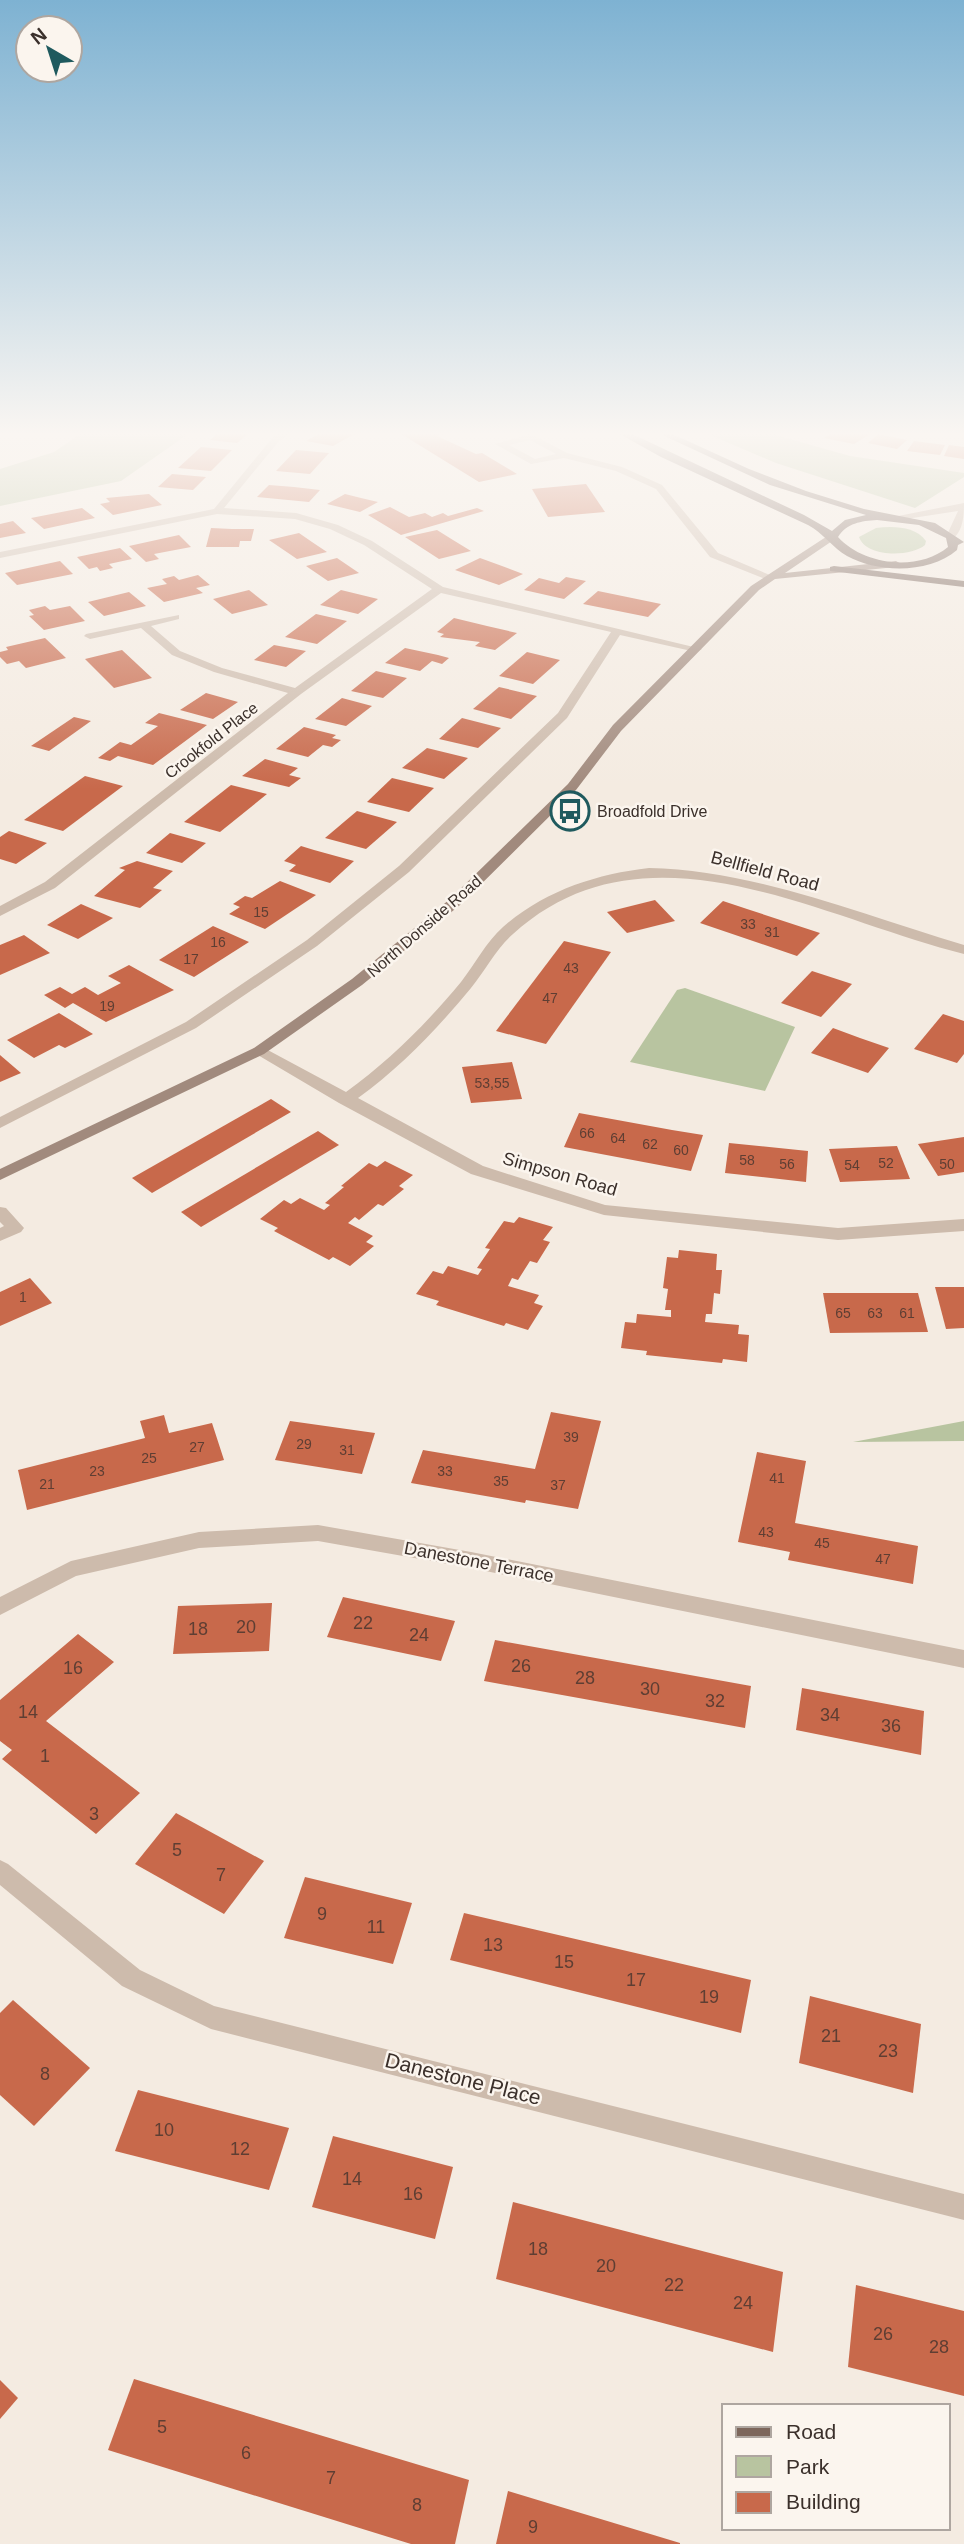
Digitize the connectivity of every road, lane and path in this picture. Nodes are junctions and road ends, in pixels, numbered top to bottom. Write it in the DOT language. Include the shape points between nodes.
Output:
graph roads {
  1 [pos="21,551"];
  2 [pos="380,551"];
  3 [pos="712,551"];
  4 [pos="813,551"];
  5 [pos="845,551"];
  6 [pos="950,551"];
  7 [pos="0,555"];
  8 [pos="906,564"];
  9 [pos="834,569"];
  10 [pos="964,574"];
  11 [pos="772,578"];
  12 [pos="964,584"];
  13 [pos="439,589"];
  14 [pos="175,617"];
  15 [pos="143,624"];
  16 [pos="617,631"];
  17 [pos="90,636"];
  18 [pos="696,649"];
  19 [pos="297,692"];
  20 [pos="0,912"];
  21 [pos="964,950"];
  22 [pos="259,1051"];
  23 [pos="345,1100"];
  24 [pos="0,1123"];
  25 [pos="0,1175"];
  26 [pos="0,1213"];
  27 [pos="964,1225"];
  28 [pos="0,1235"];
  29 [pos="0,1607"];
  30 [pos="964,1659"];
  31 [pos="0,1871"];
  32 [pos="964,2207"];
  1 -- 7 [label="street"];
  2 -- 13 [label="street"];
  3 -- 11 [label="street" via="721,561"];
  4 -- 11 [label="main road, North Donside Road"];
  5 -- 8 [label="main road"];
  6 -- 8 [label="main road"];
  8 -- 9 [label="main road, North Donside Road"];
  8 -- 10 [label="main road"];
  9 -- 11 [label="main road, North Donside Road"];
  9 -- 12 [label="main road"];
  11 -- 18 [label="main road, North Donside Road" via="755,588"];
  13 -- 16 [label="street"];
  13 -- 19 [label="street, Crookfold Place"];
  14 -- 15 [label="street"];
  15 -- 17 [label="street"];
  15 -- 19 [label="street" via="176,653"];
  16 -- 18 [label="street"];
  16 -- 24 [label="street" via="563,715 404,869 322,934 191,1025"];
  18 -- 22 [label="main road, North Donside Road" via="617,728 572,787 455,902 357,982"];
  19 -- 20 [label="street, Crookfold Place" via="50,885"];
  21 -- 23 [label="street, Bellfield Road" via="728,877 672,869 591,881 526,916 505,934 413,1046"];
  22 -- 23 [label="street, Simpson Road"];
  22 -- 25 [label="main road, North Donside Road"];
  23 -- 27 [label="street, Simpson Road" via="477,1170 604,1210 838,1234"];
  26 -- 28 [label="street" via="15,1228"];
  29 -- 30 [label="street, Danestone Terrace" via="71,1569 199,1540 318,1533"];
  31 -- 32 [label="street, Danestone Place" via="131,1978 211,2017"];
}
